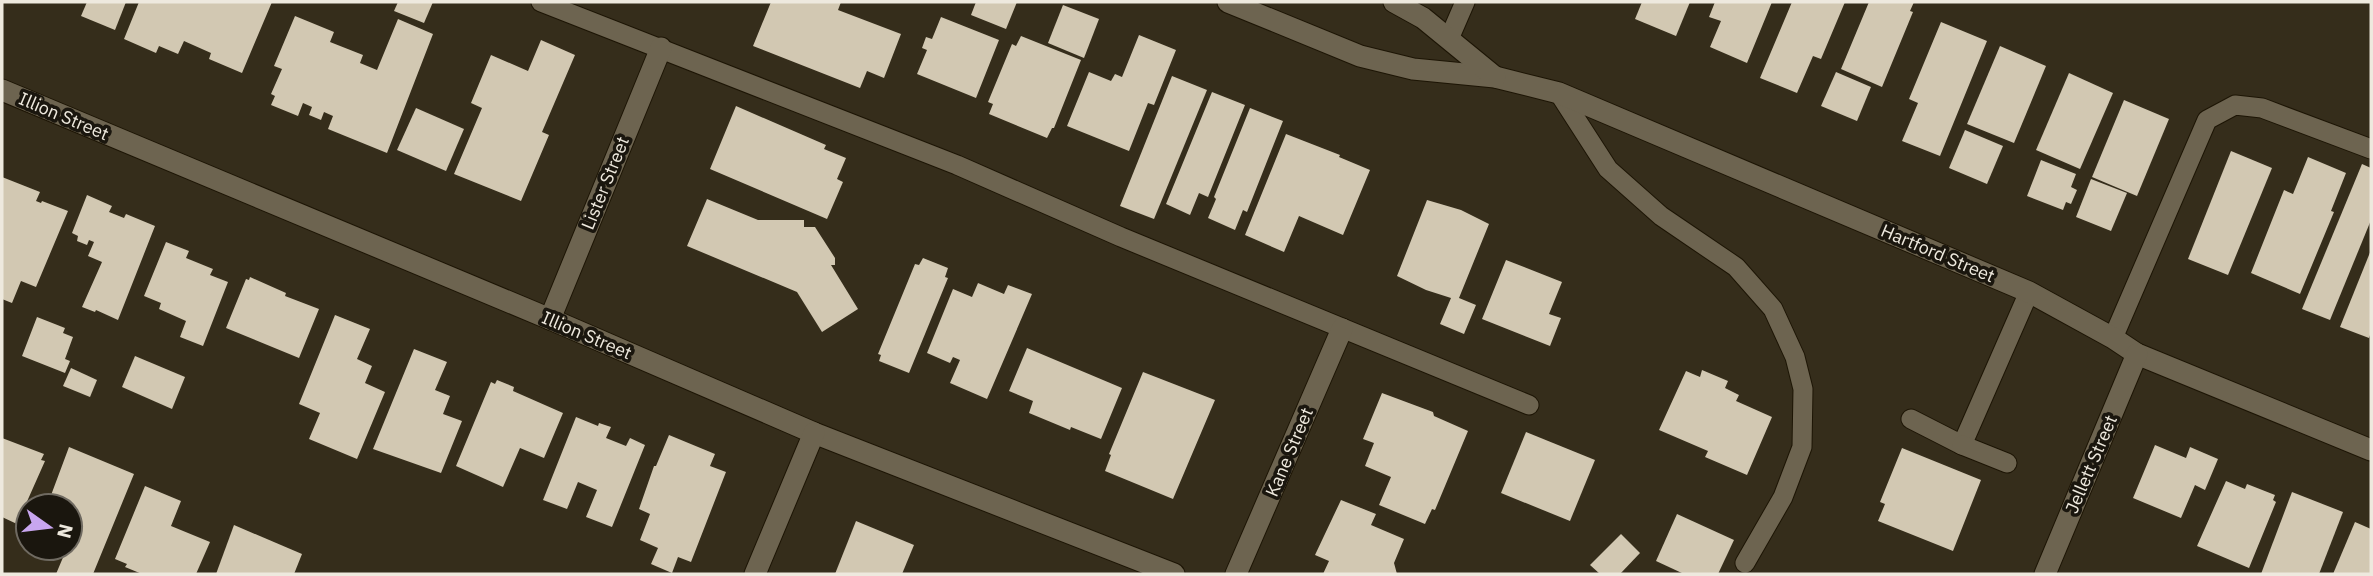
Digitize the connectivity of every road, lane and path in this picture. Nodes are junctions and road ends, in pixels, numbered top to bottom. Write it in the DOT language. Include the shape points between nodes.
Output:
graph roads {
  1 [pos="541,2"];
  2 [pos="1228,2"];
  3 [pos="1394,2"];
  4 [pos="1465,2"];
  5 [pos="1449,39"];
  6 [pos="661,48"];
  7 [pos="1495,77"];
  8 [pos="2,90"];
  9 [pos="1559,93"];
  10 [pos="2371,149"];
  11 [pos="2029,292"];
  12 [pos="550,319"];
  13 [pos="1342,329"];
  14 [pos="2113,338"];
  15 [pos="2137,354"];
  16 [pos="1529,405"];
  17 [pos="1912,419"];
  18 [pos="814,433"];
  19 [pos="1962,444"];
  20 [pos="2371,450"];
  21 [pos="2007,463"];
  22 [pos="1745,563"];
  23 [pos="755,574"];
  24 [pos="1174,574"];
  25 [pos="1237,574"];
  26 [pos="2045,574"];
  1 -- 6 [label="lane"];
  2 -- 7 [label="street, Hartford Street" via="1360,56 1413,69"];
  3 -- 5 [label="street, Hartford Street"];
  4 -- 5 [label="lane"];
  5 -- 7 [label="street, Hartford Street"];
  6 -- 12 [label="street, Lister Street"];
  6 -- 13 [label="lane" via="957,165"];
  7 -- 9 [label="street, Hartford Street"];
  8 -- 12 [label="street, Illion Street"];
  9 -- 11 [label="street, Hartford Street"];
  9 -- 22 [label="lane" via="1608,169 1661,216 1736,267 1773,309 1795,357 1803,389 1802,447 1783,497"];
  10 -- 14 [label="lane" via="2262,108 2235,105 2207,120"];
  11 -- 14 [label="street, Hartford Street"];
  11 -- 19 [label="lane"];
  12 -- 18 [label="street, Illion Street"];
  13 -- 16 [label="lane"];
  13 -- 25 [label="street, Kane Street"];
  14 -- 15 [label="street, Hartford Street"];
  15 -- 20 [label="street, Hartford Street"];
  15 -- 26 [label="street, Jellett Street"];
  17 -- 19 [label="lane"];
  18 -- 23 [label="street"];
  18 -- 24 [label="street, Illion Street"];
  19 -- 21 [label="lane"];
}
